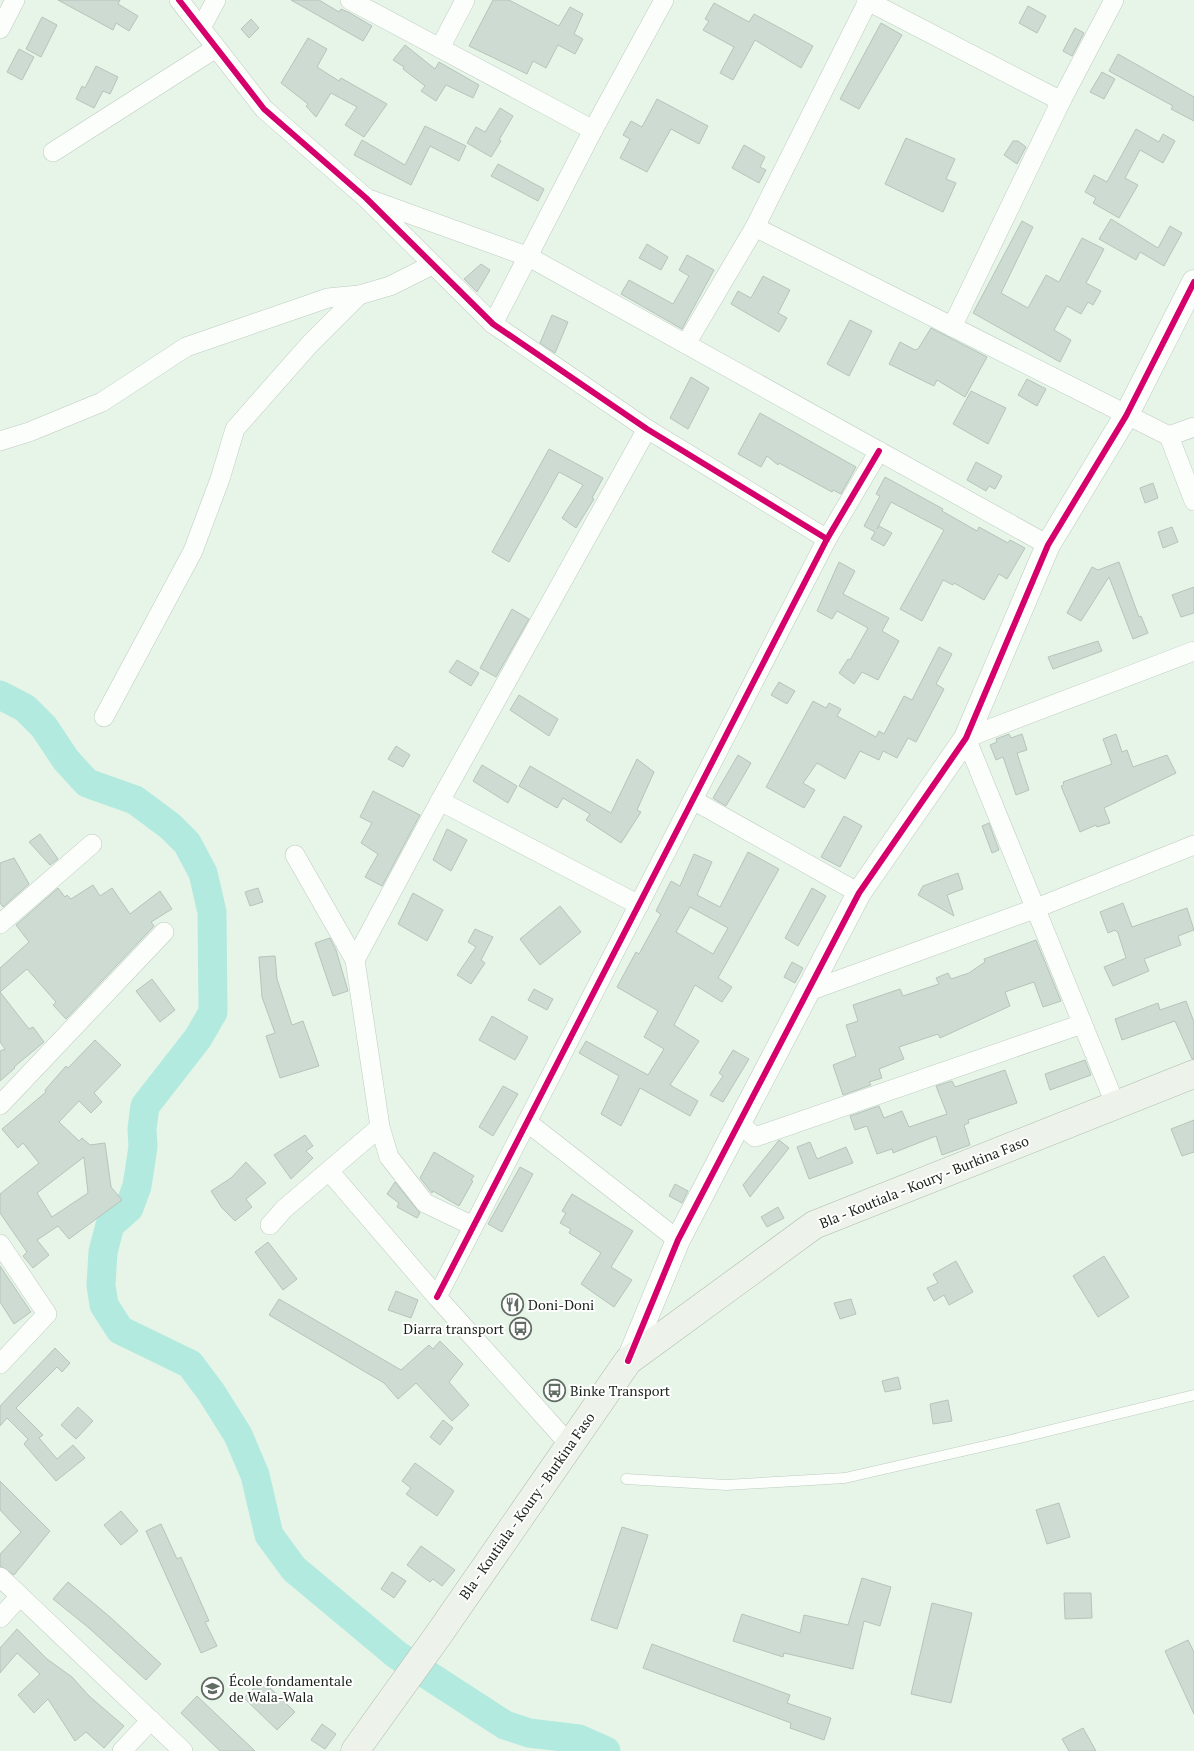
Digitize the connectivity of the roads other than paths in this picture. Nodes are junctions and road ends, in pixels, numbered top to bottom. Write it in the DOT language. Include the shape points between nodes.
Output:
graph roads {
  1 [pos="15,0"];
  2 [pos="179,0"];
  3 [pos="216,0"];
  4 [pos="350,0"];
  5 [pos="465,0"];
  6 [pos="664,0"];
  7 [pos="1114,0"];
  8 [pos="867,1"];
  9 [pos="201,28"];
  10 [pos="0,29"];
  11 [pos="216,48"];
  12 [pos="440,48"];
  13 [pos="1061,101"];
  14 [pos="593,130"];
  15 [pos="53,152"];
  16 [pos="366,198"];
  17 [pos="755,227"];
  18 [pos="529,257"];
  19 [pos="432,265"];
  20 [pos="1194,282"];
  21 [pos="359,295"];
  22 [pos="493,324"];
  23 [pos="952,328"];
  24 [pos="686,344"];
  25 [pos="1126,416"];
  26 [pos="1194,427"];
  27 [pos="647,429"];
  28 [pos="1169,436"];
  29 [pos="0,441"];
  30 [pos="879,451"];
  31 [pos="1194,501"];
  32 [pos="827,539"];
  33 [pos="1048,544"];
  34 [pos="1194,651"];
  35 [pos="104,717"];
  36 [pos="966,738"];
  37 [pos="693,800"];
  38 [pos="440,802"];
  39 [pos="92,844"];
  40 [pos="1194,845"];
  41 [pos="295,855"];
  42 [pos="859,893"];
  43 [pos="638,905"];
  44 [pos="1034,908"];
  45 [pos="0,924"];
  46 [pos="164,932"];
  47 [pos="355,960"];
  48 [pos="809,990"];
  49 [pos="1082,1024"];
  50 [pos="1194,1074"];
  51 [pos="0,1105"];
  52 [pos="1116,1106"];
  53 [pos="527,1122"];
  54 [pos="739,1123"];
  55 [pos="380,1127"];
  56 [pos="329,1171"];
  57 [pos="270,1225"];
  58 [pos="473,1226"];
  59 [pos="678,1240"];
  60 [pos="0,1244"];
  61 [pos="437,1296"];
  62 [pos="628,1361"];
  63 [pos="0,1364"];
  64 [pos="1194,1395"];
  65 [pos="569,1444"];
  66 [pos="626,1480"];
  67 [pos="0,1577"];
  68 [pos="20,1596"];
  69 [pos="0,1618"];
  70 [pos="151,1720"];
  71 [pos="122,1751"];
  72 [pos="183,1751"];
  73 [pos="355,1751"];
  1 -- 10 [label="street"];
  2 -- 9 [label="street"];
  3 -- 9 [label="street"];
  4 -- 12 [label="street"];
  5 -- 12 [label="street"];
  6 -- 14 [label="street"];
  7 -- 13 [label="street"];
  8 -- 13 [label="street"];
  8 -- 17 [label="street"];
  9 -- 11 [label="street"];
  11 -- 15 [label="street"];
  11 -- 16 [label="street" via="264,109"];
  12 -- 14 [label="street"];
  13 -- 23 [label="street"];
  14 -- 18 [label="street"];
  16 -- 18 [label="street"];
  16 -- 19 [label="street"];
  17 -- 23 [label="street"];
  17 -- 24 [label="street"];
  18 -- 22 [label="street"];
  18 -- 24 [label="street"];
  19 -- 21 [label="street" via="390,286"];
  19 -- 22 [label="street"];
  20 -- 25 [label="street"];
  21 -- 29 [label="street" via="328,298 186,347 102,402"];
  21 -- 35 [label="street" via="309,345 235,429 193,551"];
  22 -- 27 [label="street"];
  23 -- 25 [label="street"];
  24 -- 30 [label="street"];
  25 -- 28 [label="street"];
  25 -- 33 [label="street"];
  26 -- 28 [label="street"];
  27 -- 32 [label="street"];
  27 -- 38 [label="street"];
  28 -- 31 [label="street"];
  30 -- 32 [label="street"];
  30 -- 33 [label="street"];
  32 -- 37 [label="street"];
  33 -- 36 [label="street"];
  34 -- 36 [label="street"];
  36 -- 42 [label="street"];
  36 -- 44 [label="street"];
  37 -- 42 [label="street"];
  37 -- 43 [label="street"];
  38 -- 43 [label="street"];
  38 -- 47 [label="street"];
  39 -- 45 [label="street"];
  40 -- 44 [label="street"];
  41 -- 47 [label="street"];
  42 -- 48 [label="street"];
  43 -- 53 [label="street"];
  44 -- 48 [label="street"];
  44 -- 49 [label="street"];
  46 -- 51 [label="street"];
  47 -- 55 [label="street"];
  48 -- 54 [label="street"];
  49 -- 52 [label="street"];
  49 -- 54 [label="street" via="756,1137"];
  50 -- 52 [label="main road, Bla - Koutiala - Koury - Burkina Faso"];
  52 -- 62 [label="main road, Bla - Koutiala - Koury - Burkina Faso" via="814,1225"];
  53 -- 58 [label="street"];
  53 -- 59 [label="street"];
  54 -- 59 [label="street"];
  55 -- 56 [label="street"];
  55 -- 58 [label="street" via="388,1157 425,1203"];
  56 -- 57 [label="street"];
  56 -- 61 [label="street"];
  58 -- 61 [label="street"];
  59 -- 62 [label="street"];
  60 -- 63 [label="street" via="47,1314"];
  61 -- 65 [label="street"];
  62 -- 65 [label="main road, Bla - Koutiala - Koury - Burkina Faso"];
  64 -- 66 [label="lane" via="845,1478 726,1485"];
  65 -- 73 [label="main road, Bla - Koutiala - Koury - Burkina Faso"];
  67 -- 68 [label="street"];
  68 -- 69 [label="street"];
  68 -- 70 [label="street"];
  70 -- 71 [label="street"];
  70 -- 72 [label="street"];
}
